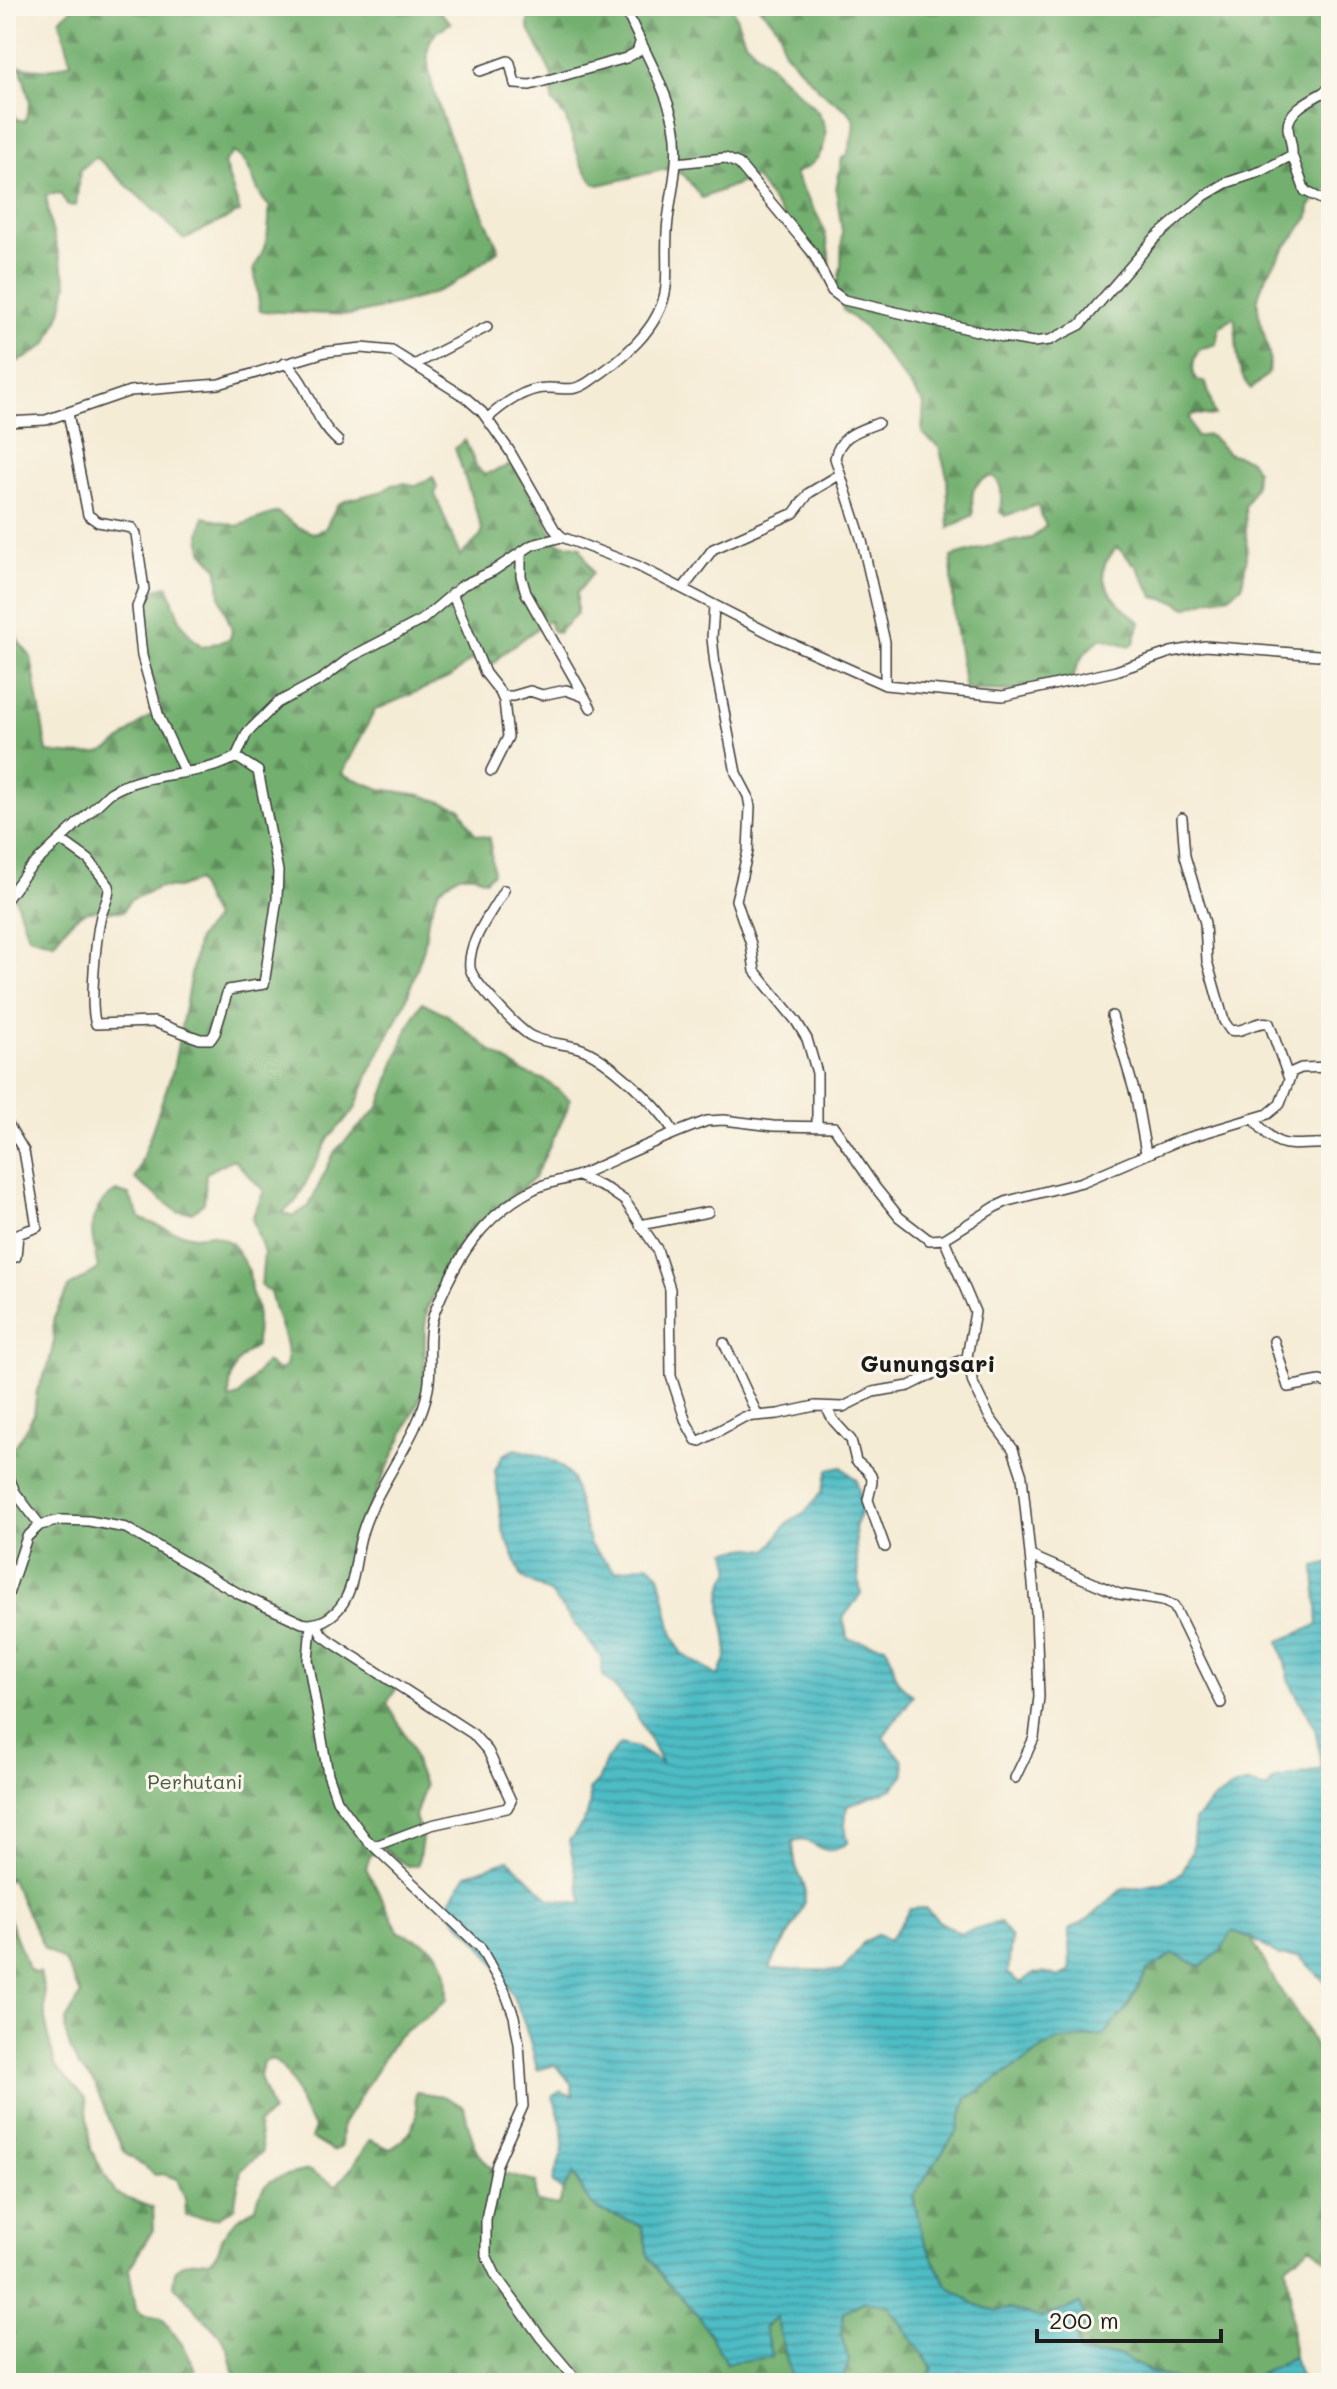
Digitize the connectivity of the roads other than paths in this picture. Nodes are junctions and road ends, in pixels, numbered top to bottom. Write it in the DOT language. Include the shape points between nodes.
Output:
graph roads {
  1 [pos="624,6"];
  2 [pos="640,43"];
  3 [pos="480,71"];
  4 [pos="1331,88"];
  5 [pos="1292,155"];
  6 [pos="676,163"];
  7 [pos="1331,204"];
  8 [pos="487,327"];
  9 [pos="285,363"];
  10 [pos="416,364"];
  11 [pos="68,413"];
  12 [pos="488,418"];
  13 [pos="6,422"];
  14 [pos="878,423"];
  15 [pos="338,441"];
  16 [pos="839,475"];
  17 [pos="555,536"];
  18 [pos="521,553"];
  19 [pos="684,587"];
  20 [pos="452,593"];
  21 [pos="714,606"];
  22 [pos="1331,656"];
  23 [pos="885,685"];
  24 [pos="502,696"];
  25 [pos="585,697"];
  26 [pos="591,708"];
  27 [pos="236,757"];
  28 [pos="184,771"];
  29 [pos="491,771"];
  30 [pos="1182,818"];
  31 [pos="61,840"];
  32 [pos="504,890"];
  33 [pos="6,900"];
  34 [pos="1112,1016"];
  35 [pos="1331,1067"];
  36 [pos="1289,1079"];
  37 [pos="1254,1119"];
  38 [pos="6,1121"];
  39 [pos="817,1125"];
  40 [pos="674,1133"];
  41 [pos="1331,1144"];
  42 [pos="1146,1153"];
  43 [pos="578,1176"];
  44 [pos="708,1212"];
  45 [pos="640,1225"];
  46 [pos="944,1239"];
  47 [pos="6,1260"];
  48 [pos="1274,1341"];
  49 [pos="724,1343"];
  50 [pos="967,1357"];
  51 [pos="1331,1384"];
  52 [pos="826,1407"];
  53 [pos="757,1414"];
  54 [pos="6,1470"];
  55 [pos="40,1525"];
  56 [pos="885,1547"];
  57 [pos="1031,1556"];
  58 [pos="6,1600"];
  59 [pos="314,1625"];
  60 [pos="1221,1703"];
  61 [pos="1015,1778"];
  62 [pos="375,1846"];
  63 [pos="579,2383"];
  1 -- 2 [label="street"];
  2 -- 3 [label="street" via="626,58 527,86 515,84 508,61"];
  2 -- 6 [label="street" via="674,123"];
  4 -- 5 [label="street" via="1290,117"];
  5 -- 6 [label="street" via="1204,196 1155,238 1080,325 1033,342 844,300 832,291 813,253 739,164 725,158"];
  5 -- 7 [label="street" via="1305,191"];
  6 -- 12 [label="street" via="666,288 652,324 580,387 535,390"];
  8 -- 10 [label="street"];
  9 -- 10 [label="street" via="362,348 392,351"];
  9 -- 11 [label="street" via="219,384 130,391"];
  9 -- 15 [label="street" via="300,377 322,426"];
  10 -- 12 [label="street"];
  11 -- 13 [label="street" via="31,423"];
  11 -- 28 [label="street" via="88,515 132,528 136,534 144,589 137,607 142,656 159,717"];
  12 -- 17 [label="street"];
  14 -- 16 [label="street" via="843,440 835,455"];
  16 -- 19 [label="street" via="809,493 794,513 713,549"];
  16 -- 23 [label="street" via="862,541 885,642"];
  17 -- 18 [label="street"];
  17 -- 19 [label="street"];
  18 -- 20 [label="street"];
  18 -- 25 [label="street" via="526,593"];
  19 -- 21 [label="street"];
  20 -- 24 [label="street" via="485,673"];
  20 -- 27 [label="street" via="422,620 277,703 247,733"];
  21 -- 23 [label="street"];
  21 -- 39 [label="street" via="717,676 736,773 750,807 748,851 736,900 755,971 807,1039 817,1073"];
  22 -- 23 [label="street" via="1205,646 1003,696"];
  24 -- 25 [label="street" via="566,690"];
  24 -- 29 [label="street" via="508,737"];
  25 -- 26 [label="street"];
  27 -- 28 [label="street"];
  27 -- 31 [label="street" via="258,771 279,884 266,981 259,987 228,990 211,1039 154,1022 96,1024 96,952 109,886 89,860"];
  28 -- 31 [label="street" via="123,785"];
  30 -- 36 [label="street" via="1185,856 1205,923 1207,961 1224,1021 1236,1032 1269,1023"];
  31 -- 33 [label="street" via="28,870"];
  32 -- 40 [label="street" via="475,943 470,965 474,978 530,1036 582,1048 609,1065 665,1117"];
  34 -- 42 [label="street"];
  35 -- 36 [label="street" via="1296,1069"];
  36 -- 37 [label="street" via="1280,1104"];
  37 -- 41 [label="street" via="1276,1142"];
  37 -- 42 [label="street"];
  38 -- 47 [label="street" via="24,1151 37,1227 17,1235 16,1257"];
  39 -- 40 [label="street" via="714,1119"];
  39 -- 46 [label="street" via="834,1127 899,1217 929,1240"];
  40 -- 43 [label="street"];
  42 -- 46 [label="street" via="1082,1182 995,1207"];
  43 -- 45 [label="street" via="625,1201"];
  43 -- 59 [label="street" via="531,1190 483,1227 463,1251 432,1321 422,1410 362,1531 344,1603"];
  44 -- 45 [label="street"];
  45 -- 53 [label="street" via="657,1249 667,1279 671,1376 693,1438 700,1441"];
  46 -- 50 [label="street" via="975,1312"];
  48 -- 51 [label="street" via="1287,1386"];
  49 -- 53 [label="street"];
  50 -- 52 [label="street" via="909,1386 873,1392 843,1407"];
  50 -- 57 [label="street" via="980,1399 1020,1467"];
  52 -- 53 [label="street"];
  52 -- 56 [label="street" via="851,1440 857,1463 872,1476 868,1500"];
  54 -- 55 [label="street"];
  55 -- 58 [label="street" via="27,1537"];
  55 -- 59 [label="street" via="61,1520 126,1528 241,1595"];
  57 -- 60 [label="street" via="1119,1594 1174,1606"];
  57 -- 61 [label="street" via="1039,1697 1034,1738"];
  59 -- 62 [label="street" via="308,1660 333,1790"];
  59 -- 62 [label="street" via="333,1643 473,1734 488,1751 511,1801 507,1808 431,1825"];
  62 -- 63 [label="street" via="466,1931 505,1992 517,2027 523,2090 521,2114 497,2164 485,2245 489,2264"];
}
